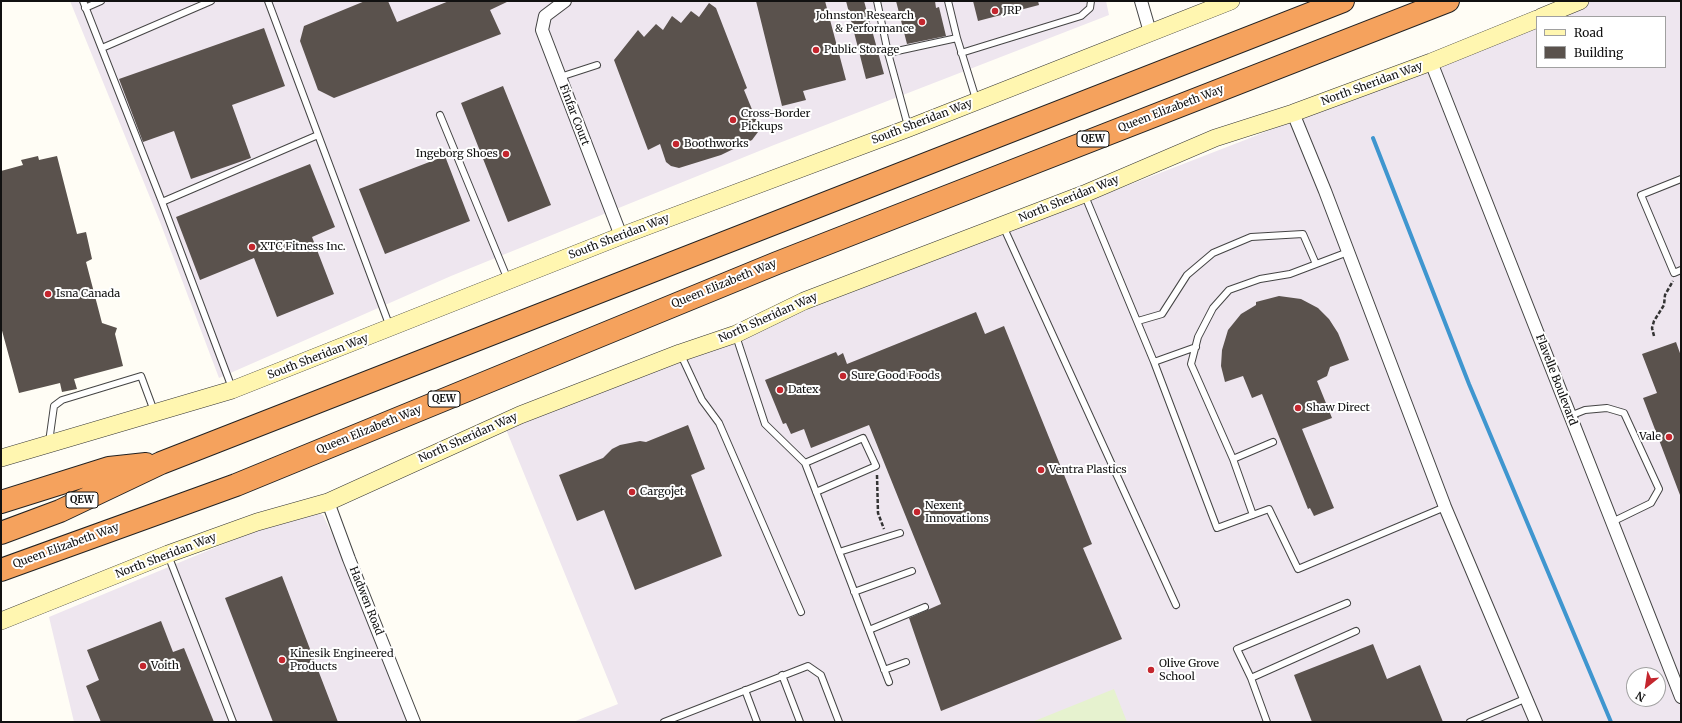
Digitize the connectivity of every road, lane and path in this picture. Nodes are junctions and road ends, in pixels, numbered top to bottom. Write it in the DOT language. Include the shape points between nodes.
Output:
graph roads {
  1 [pos="83,1"];
  2 [pos="101,1"];
  3 [pos="211,1"];
  4 [pos="268,1"];
  5 [pos="565,1"];
  6 [pos="877,1"];
  7 [pos="948,1"];
  8 [pos="1091,1"];
  9 [pos="1141,1"];
  10 [pos="1231,1"];
  11 [pos="1342,1"];
  12 [pos="1448,1"];
  13 [pos="1580,1"];
  14 [pos="85,8"];
  15 [pos="1543,16"];
  16 [pos="1536,19"];
  17 [pos="1150,32"];
  18 [pos="957,38"];
  19 [pos="102,48"];
  20 [pos="888,53"];
  21 [pos="961,53"];
  22 [pos="1431,62"];
  23 [pos="597,65"];
  24 [pos="560,77"];
  25 [pos="977,101"];
  26 [pos="1293,113"];
  27 [pos="440,115"];
  28 [pos="909,128"];
  29 [pos="318,135"];
  30 [pos="1681,179"];
  31 [pos="1084,194"];
  32 [pos="162,202"];
  33 [pos="1003,226"];
  34 [pos="621,236"];
  35 [pos="1348,252"];
  36 [pos="1316,264"];
  37 [pos="1680,270"];
  38 [pos="508,280"];
  39 [pos="1138,322"];
  40 [pos="391,328"];
  41 [pos="736,334"];
  42 [pos="1654,336"];
  43 [pos="1196,347"];
  44 [pos="680,353"];
  45 [pos="1154,362"];
  46 [pos="232,390"];
  47 [pos="154,414"];
  48 [pos="1570,416"];
  49 [pos="1273,442"];
  50 [pos="48,443"];
  51 [pos="1,458"];
  52 [pos="1233,459"];
  53 [pos="161,463"];
  54 [pos="805,463"];
  55 [pos="876,466"];
  56 [pos="816,492"];
  57 [pos="1,502"];
  58 [pos="328,502"];
  59 [pos="1445,507"];
  60 [pos="1253,515"];
  61 [pos="1612,522"];
  62 [pos="110,529"];
  63 [pos="1,533"];
  64 [pos="900,533"];
  65 [pos="888,537"];
  66 [pos="839,552"];
  67 [pos="168,554"];
  68 [pos="1,570"];
  69 [pos="912,571"];
  70 [pos="1,583"];
  71 [pos="854,592"];
  72 [pos="1347,602"];
  73 [pos="1176,605"];
  74 [pos="925,607"];
  75 [pos="801,612"];
  76 [pos="1,621"];
  77 [pos="869,630"];
  78 [pos="1356,631"];
  79 [pos="906,662"];
  80 [pos="884,670"];
  81 [pos="782,675"];
  82 [pos="1251,678"];
  83 [pos="889,682"];
  84 [pos="745,690"];
  85 [pos="1527,698"];
  86 [pos="1681,698"];
  87 [pos="233,722"];
  88 [pos="414,722"];
  89 [pos="664,722"];
  90 [pos="757,722"];
  91 [pos="800,722"];
  92 [pos="839,722"];
  93 [pos="1267,722"];
  94 [pos="1470,722"];
  95 [pos="1536,722"];
  1 -- 14 [label="lane"];
  2 -- 14 [label="lane"];
  3 -- 19 [label="lane"];
  4 -- 29 [label="lane"];
  5 -- 24 [label="street, Finfar Court" via="546,16 542,30"];
  6 -- 20 [label="lane"];
  7 -- 18 [label="lane"];
  8 -- 21 [label="lane" via="1090,8 1081,16"];
  9 -- 17 [label="street"];
  10 -- 17 [label="street, South Sheridan Way"];
  11 -- 53 [label="highway, QEW"];
  12 -- 62 [label="highway, Queen Elizabeth Way / QEW" via="777,263 236,485"];
  13 -- 15 [label="street"];
  14 -- 19 [label="lane"];
  16 -- 22 [label="street, North Sheridan Way"];
  17 -- 25 [label="street, South Sheridan Way"];
  18 -- 20 [label="lane"];
  18 -- 21 [label="lane"];
  19 -- 32 [label="lane"];
  20 -- 28 [label="lane"];
  21 -- 25 [label="lane"];
  22 -- 26 [label="street, North Sheridan Way"];
  22 -- 48 [label="street, Flavelle Boulevard"];
  23 -- 24 [label="lane"];
  24 -- 34 [label="street, Finfar Court"];
  25 -- 28 [label="street, South Sheridan Way"];
  26 -- 31 [label="street, North Sheridan Way" via="1215,138"];
  26 -- 35 [label="street"];
  27 -- 38 [label="lane"];
  28 -- 34 [label="street, South Sheridan Way"];
  29 -- 32 [label="lane"];
  29 -- 40 [label="lane"];
  30 -- 37 [label="lane" via="1641,195 1674,273"];
  31 -- 33 [label="street, North Sheridan Way"];
  31 -- 39 [label="lane"];
  32 -- 46 [label="lane"];
  33 -- 41 [label="street, North Sheridan Way" via="804,301"];
  33 -- 73 [label="lane"];
  34 -- 38 [label="street, South Sheridan Way"];
  35 -- 36 [label="lane"];
  35 -- 59 [label="street"];
  36 -- 39 [label="lane" via="1303,234 1251,237 1213,253 1187,275 1162,314"];
  36 -- 43 [label="lane" via="1290,274 1260,279 1229,290 1213,308 1198,337"];
  37 -- 42 [label="path" via="1665,295 1664,305 1654,322"];
  38 -- 40 [label="street, South Sheridan Way"];
  39 -- 45 [label="lane"];
  40 -- 46 [label="street, South Sheridan Way"];
  41 -- 44 [label="street, North Sheridan Way"];
  41 -- 54 [label="lane" via="765,424"];
  43 -- 45 [label="lane"];
  43 -- 52 [label="lane" via="1190,364"];
  44 -- 58 [label="street, North Sheridan Way" via="520,415"];
  44 -- 75 [label="lane" via="702,400 719,424"];
  45 -- 60 [label="lane" via="1217,528"];
  46 -- 47 [label="street, South Sheridan Way"];
  47 -- 50 [label="street, South Sheridan Way"];
  47 -- 50 [label="lane" via="141,376 62,400 54,406"];
  48 -- 61 [label="street, Flavelle Boulevard"];
  48 -- 61 [label="lane" via="1585,410 1607,408 1624,413 1659,489 1651,503"];
  49 -- 52 [label="lane"];
  50 -- 51 [label="street, South Sheridan Way"];
  52 -- 60 [label="lane"];
  53 -- 57 [label="highway" via="109,468"];
  53 -- 63 [label="highway, QEW" via="60,511"];
  54 -- 55 [label="lane" via="863,438"];
  54 -- 56 [label="lane"];
  55 -- 56 [label="lane"];
  55 -- 65 [label="path" via="879,489 878,513"];
  56 -- 66 [label="lane"];
  58 -- 67 [label="street, North Sheridan Way" via="257,522"];
  58 -- 88 [label="street, Hadwen Road"];
  59 -- 60 [label="lane" via="1298,569 1269,509"];
  59 -- 85 [label="street"];
  61 -- 86 [label="street, Flavelle Boulevard"];
  62 -- 68 [label="highway, Queen Elizabeth Way / QEW"];
  62 -- 70 [label="highway" via="75,550"];
  64 -- 65 [label="lane"];
  65 -- 66 [label="lane"];
  66 -- 71 [label="lane"];
  67 -- 76 [label="street, North Sheridan Way"];
  67 -- 87 [label="lane"];
  69 -- 71 [label="lane"];
  71 -- 77 [label="lane"];
  72 -- 82 [label="lane" via="1237,649"];
  74 -- 77 [label="lane"];
  77 -- 80 [label="lane"];
  78 -- 82 [label="lane"];
  79 -- 80 [label="lane"];
  80 -- 83 [label="lane"];
  81 -- 84 [label="lane"];
  81 -- 91 [label="lane"];
  81 -- 92 [label="lane" via="808,666 821,675"];
  82 -- 93 [label="lane"];
  84 -- 89 [label="lane"];
  84 -- 90 [label="lane"];
  85 -- 94 [label="lane"];
  85 -- 95 [label="street"];
}
